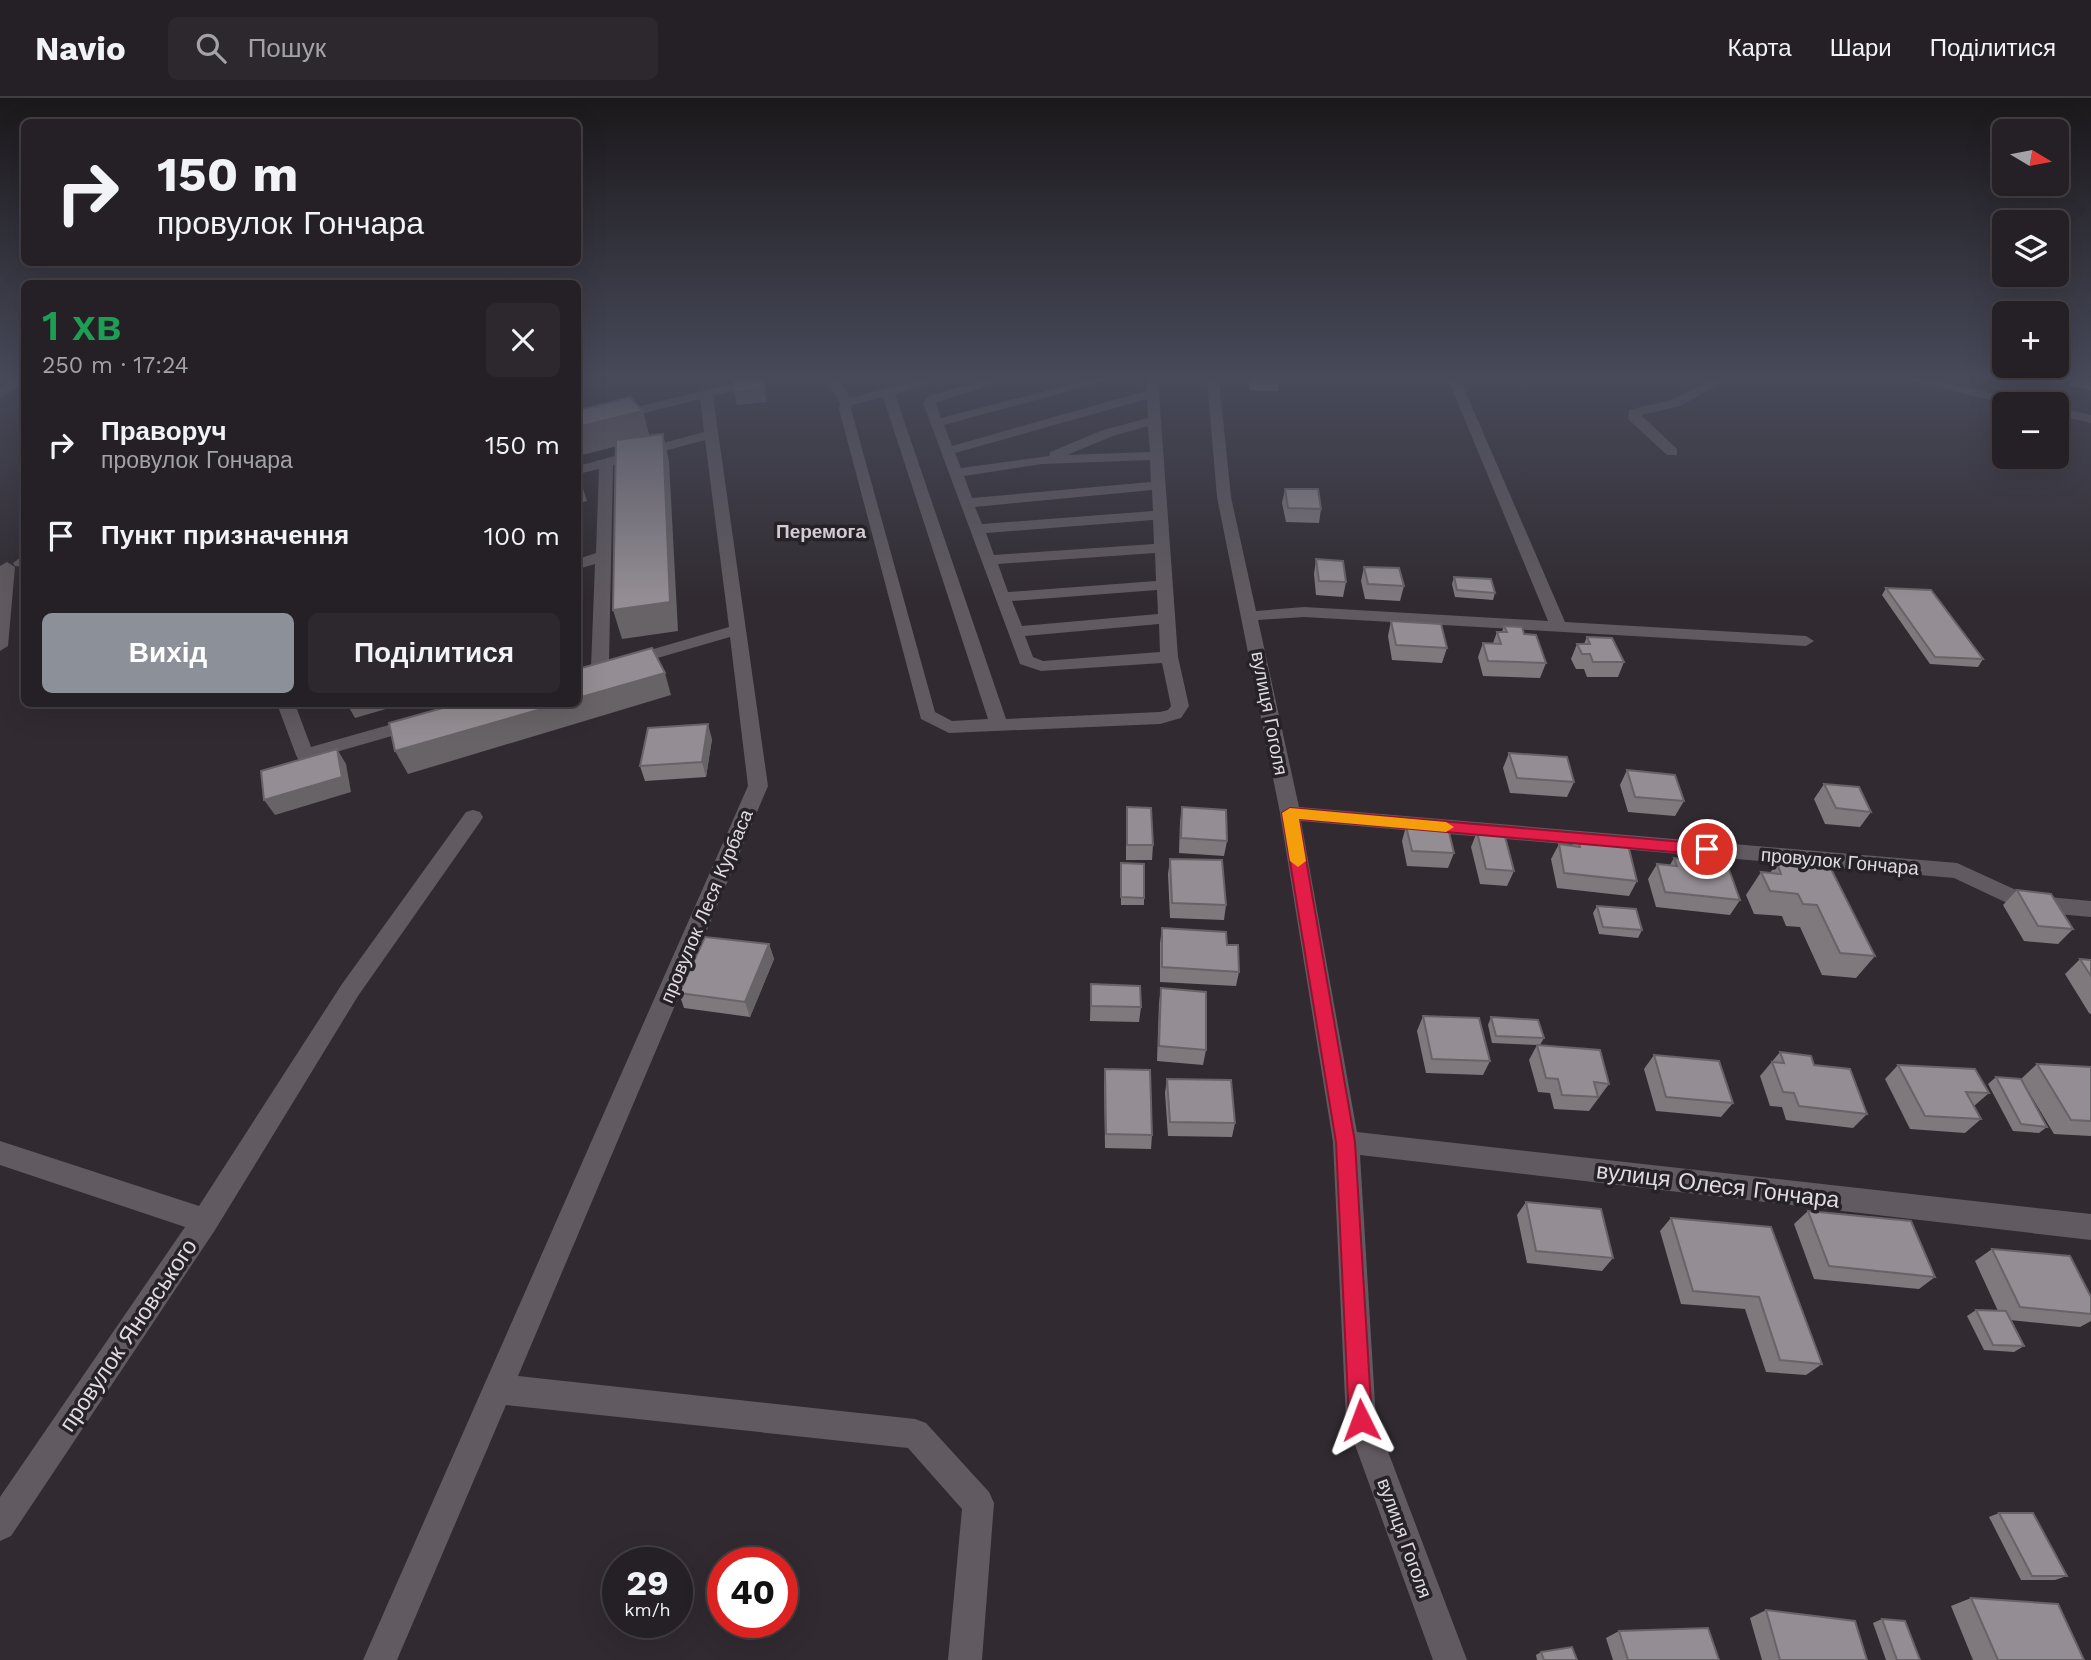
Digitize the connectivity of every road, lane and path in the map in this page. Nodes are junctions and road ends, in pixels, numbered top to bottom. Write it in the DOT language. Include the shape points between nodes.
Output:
graph roads {
  1 [pos="644,452"];
  2 [pos="714,452"];
  3 [pos="856,452"];
  4 [pos="908,452"];
  5 [pos="948,452"];
  6 [pos="1062,452"];
  7 [pos="1158,452"];
  8 [pos="1220,452"];
  9 [pos="1485,452"];
  10 [pos="1158,456"];
  11 [pos="1042,460"];
  12 [pos="606,462"];
  13 [pos="581,469"];
  14 [pos="956,473"];
  15 [pos="1160,485"];
  16 [pos="967,503"];
  17 [pos="1161,515"];
  18 [pos="977,529"];
  19 [pos="1163,548"];
  20 [pos="603,556"];
  21 [pos="989,560"];
  22 [pos="581,563"];
  23 [pos="15,564"];
  24 [pos="1165,584"];
  25 [pos="1003,597"];
  26 [pos="1251,616"];
  27 [pos="1166,618"];
  28 [pos="1559,625"];
  29 [pos="737,630"];
  30 [pos="1016,632"];
  31 [pos="1806,641"];
  32 [pos="0,646"];
  33 [pos="1168,657"];
  34 [pos="600,670"];
  35 [pos="581,675"];
  36 [pos="287,707"];
  37 [pos="432,718"];
  38 [pos="999,725"];
  39 [pos="1290,813"];
  40 [pos="473,817"];
  41 [pos="2091,909"];
  42 [pos="1346,1142"];
  43 [pos="0,1153"];
  44 [pos="205,1220"];
  45 [pos="2091,1227"];
  46 [pos="498,1389"];
  47 [pos="0,1525"];
  48 [pos="380,1660"];
  49 [pos="965,1660"];
  50 [pos="1450,1660"];
  1 -- 12 [label="street"];
  2 -- 29 [label="street, провулок Леся Курбаса"];
  3 -- 38 [label="street" via="927,715 949,727"];
  4 -- 38 [label="street"];
  5 -- 14 [label="street"];
  6 -- 11 [label="street"];
  7 -- 10 [label="street"];
  8 -- 26 [label="street, вулиця Гоголя" via="1224,497"];
  9 -- 28 [label="street"];
  10 -- 11 [label="street"];
  10 -- 15 [label="street"];
  11 -- 14 [label="street"];
  12 -- 13 [label="street"];
  12 -- 20 [label="street"];
  14 -- 16 [label="street"];
  15 -- 16 [label="street"];
  15 -- 17 [label="street"];
  16 -- 18 [label="street"];
  17 -- 18 [label="street"];
  17 -- 19 [label="street"];
  18 -- 21 [label="street"];
  19 -- 21 [label="street"];
  19 -- 24 [label="street"];
  20 -- 22 [label="street"];
  20 -- 34 [label="street"];
  21 -- 25 [label="street"];
  23 -- 32 [label="street"];
  24 -- 25 [label="street"];
  24 -- 27 [label="street"];
  25 -- 30 [label="street"];
  26 -- 28 [label="street" via="1304,612"];
  26 -- 39 [label="street, вулиця Гоголя"];
  27 -- 30 [label="street"];
  27 -- 33 [label="street"];
  28 -- 31 [label="street"];
  29 -- 34 [label="street"];
  29 -- 46 [label="street, провулок Леся Курбаса" via="758,786"];
  30 -- 33 [label="street" via="1026,660 1041,666"];
  33 -- 38 [label="street" via="1181,706 1175,714 1160,719"];
  34 -- 35 [label="street"];
  36 -- 37 [label="street" via="305,755"];
  39 -- 41 [label="street, провулок Гончара" via="1957,871 2024,903"];
  39 -- 42 [label="street, вулиця Гоголя"];
  40 -- 44 [label="street" via="350,990"];
  42 -- 45 [label="street, вулиця Олеся Гончара"];
  42 -- 50 [label="street, вулиця Гоголя" via="1361,1420"];
  43 -- 44 [label="street, провулок Яновського"];
  44 -- 47 [label="street, провулок Яновського"];
  46 -- 48 [label="street, провулок Леся Курбаса"];
  46 -- 49 [label="street" via="915,1434 978,1503"];
}
